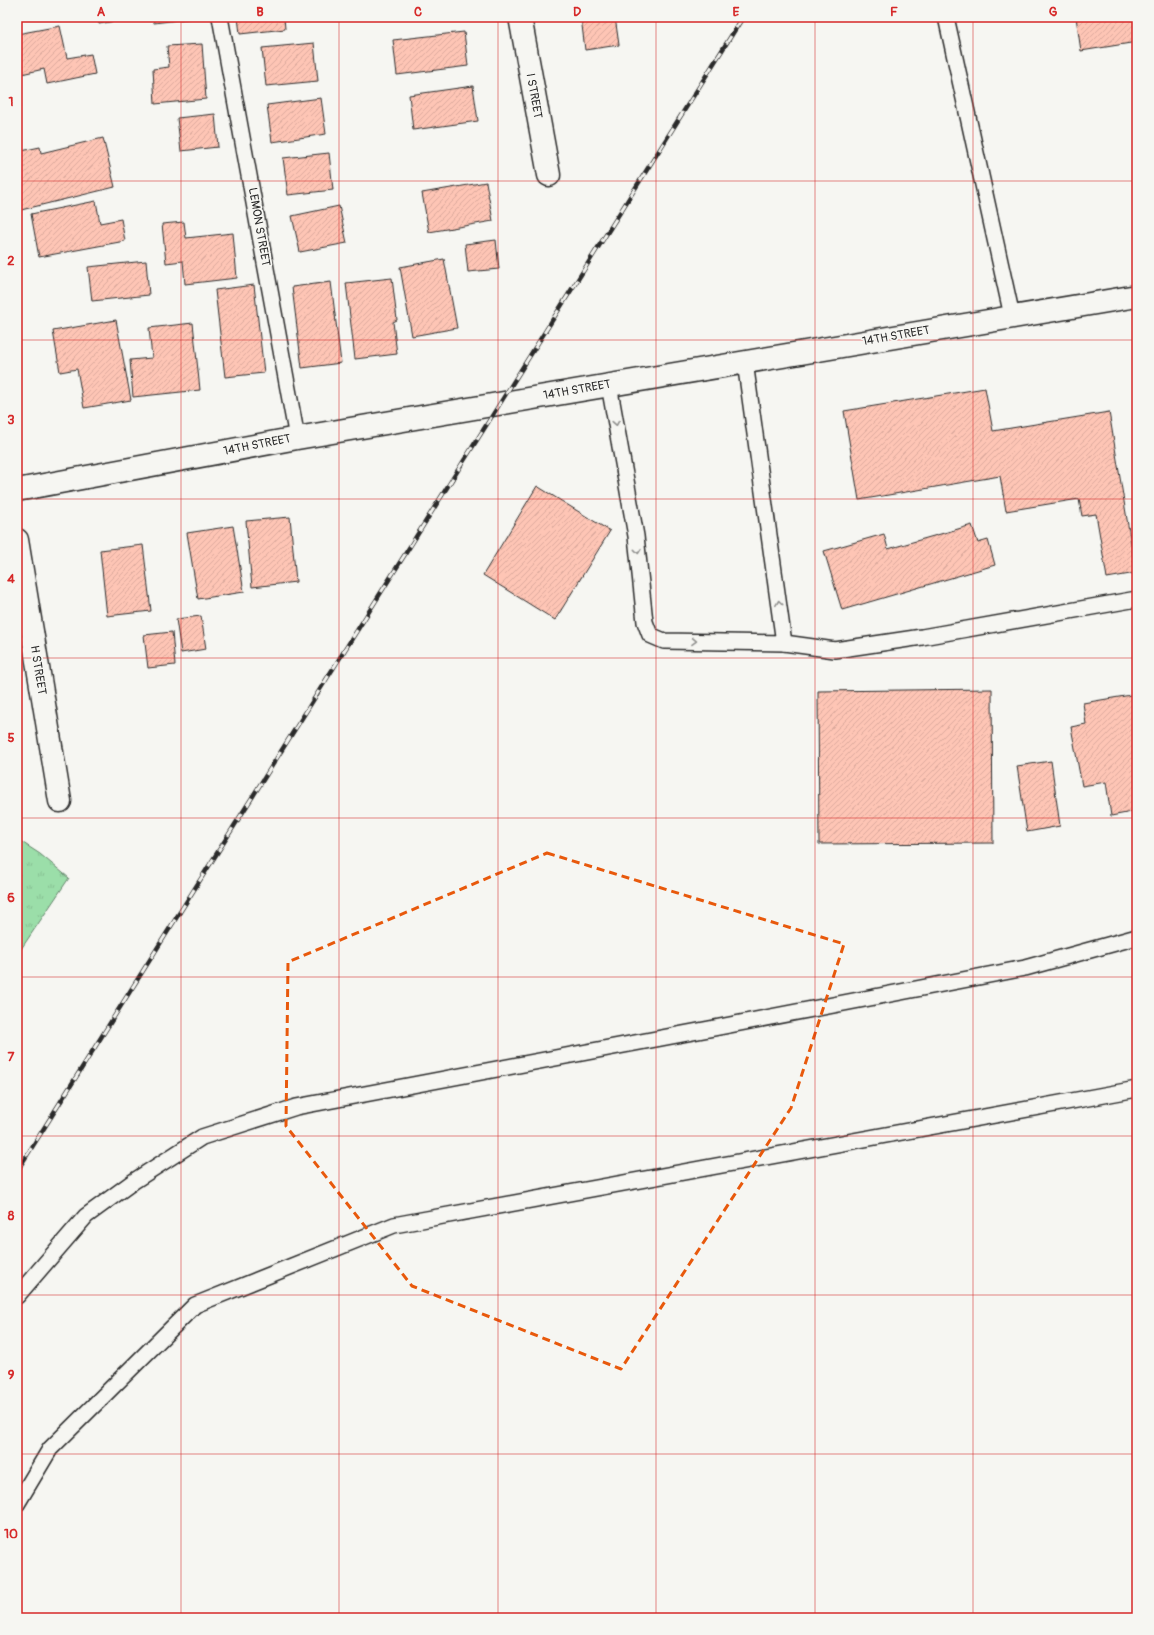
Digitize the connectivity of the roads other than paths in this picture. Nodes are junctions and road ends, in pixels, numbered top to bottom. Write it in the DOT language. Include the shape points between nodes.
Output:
graph roads {
  1 [pos="220,17"];
  2 [pos="520,17"];
  3 [pos="946,17"];
  4 [pos="549,175"];
  5 [pos="1137,296"];
  6 [pos="1012,316"];
  7 [pos="745,362"];
  8 [pos="609,385"];
  9 [pos="297,438"];
  10 [pos="17,490"];
  11 [pos="17,540"];
  12 [pos="1137,599"];
  13 [pos="784,643"];
  14 [pos="60,801"];
  15 [pos="1137,937"];
  16 [pos="1137,1088"];
  17 [pos="17,1296"];
  18 [pos="17,1504"];
  1 -- 9 [label="lane, LEMON STREET"];
  2 -- 4 [label="street, I STREET"];
  3 -- 6 [label="lane"];
  5 -- 6 [label="street, 14TH STREET"];
  6 -- 7 [label="street, 14TH STREET"];
  7 -- 8 [label="street, 14TH STREET"];
  13 -- 7 [label="lane, one-way"];
  8 -- 9 [label="street, 14TH STREET"];
  8 -- 13 [label="lane, one-way" via="636,536 644,622 650,634 664,641"];
  9 -- 10 [label="street, 14TH STREET"];
  11 -- 14 [label="street, H STREET"];
  12 -- 13 [label="lane" via="834,650"];
  15 -- 17 [label="lane" via="1025,968 296,1107 202,1137 86,1216"];
  16 -- 18 [label="lane" via="394,1225 196,1305 50,1449"];
}
